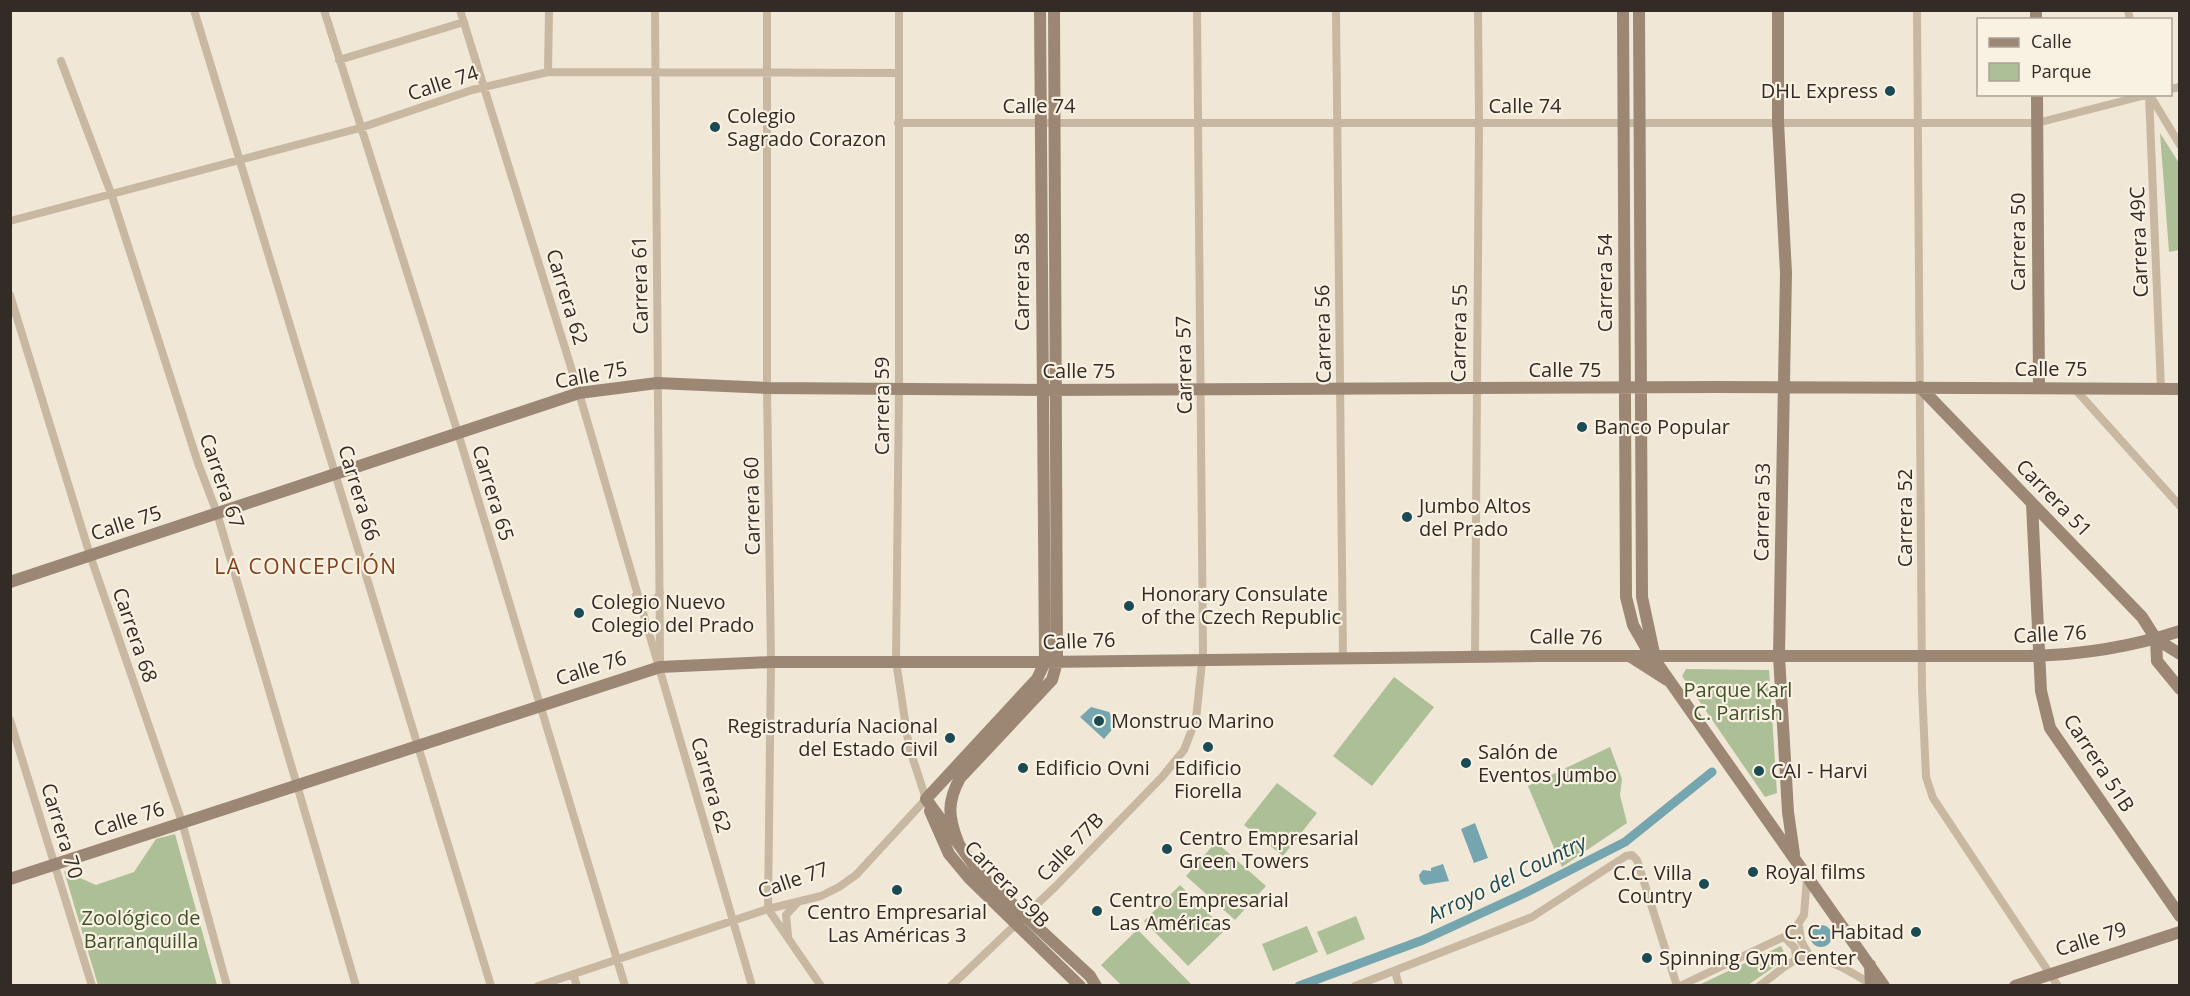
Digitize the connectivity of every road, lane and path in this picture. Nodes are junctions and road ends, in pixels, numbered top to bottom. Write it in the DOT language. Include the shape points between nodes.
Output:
graph roads {
  1 [pos="194,10"];
  2 [pos="324,10"];
  3 [pos="460,10"];
  4 [pos="549,10"];
  5 [pos="656,10"];
  6 [pos="766,10"];
  7 [pos="899,10"];
  8 [pos="1040,10"];
  9 [pos="1054,10"];
  10 [pos="1197,10"];
  11 [pos="1336,10"];
  12 [pos="1478,10"];
  13 [pos="1623,10"];
  14 [pos="1639,10"];
  15 [pos="1778,10"];
  16 [pos="1917,10"];
  17 [pos="464,22"];
  18 [pos="339,60"];
  19 [pos="61,61"];
  20 [pos="548,72"];
  21 [pos="656,72"];
  22 [pos="766,72"];
  23 [pos="899,73"];
  24 [pos="484,86"];
  25 [pos="2037,96"];
  26 [pos="2141,96"];
  27 [pos="2149,96"];
  28 [pos="2150,96"];
  29 [pos="1640,121"];
  30 [pos="1337,122"];
  31 [pos="1479,122"];
  32 [pos="1623,122"];
  33 [pos="1778,122"];
  34 [pos="898,123"];
  35 [pos="1041,123"];
  36 [pos="1055,123"];
  37 [pos="1198,123"];
  38 [pos="1918,123"];
  39 [pos="2037,123"];
  40 [pos="360,128"];
  41 [pos="2180,145"];
  42 [pos="241,161"];
  43 [pos="112,196"];
  44 [pos="10,221"];
  45 [pos="1624,245"];
  46 [pos="1642,245"];
  47 [pos="10,295"];
  48 [pos="657,383"];
  49 [pos="1340,387"];
  50 [pos="1920,387"];
  51 [pos="767,388"];
  52 [pos="899,388"];
  53 [pos="1642,388"];
  54 [pos="1784,388"];
  55 [pos="1958,388"];
  56 [pos="2039,388"];
  57 [pos="2074,388"];
  58 [pos="1625,389"];
  59 [pos="2161,389"];
  60 [pos="2180,389"];
  61 [pos="1043,390"];
  62 [pos="1057,390"];
  63 [pos="1200,390"];
  64 [pos="1475,390"];
  65 [pos="579,393"];
  66 [pos="1945,413"];
  67 [pos="458,433"];
  68 [pos="336,474"];
  69 [pos="2032,504"];
  70 [pos="2180,506"];
  71 [pos="1625,510"];
  72 [pos="1642,510"];
  73 [pos="217,513"];
  74 [pos="2060,533"];
  75 [pos="2034,536"];
  76 [pos="1050,541"];
  77 [pos="90,555"];
  78 [pos="10,582"];
  79 [pos="660,592"];
  80 [pos="636,595"];
  81 [pos="2180,631"];
  82 [pos="2156,639"];
  83 [pos="1922,654"];
  84 [pos="2180,654"];
  85 [pos="1475,656"];
  86 [pos="1779,656"];
  87 [pos="2039,656"];
  88 [pos="1630,657"];
  89 [pos="1654,657"];
  90 [pos="1343,658"];
  91 [pos="1203,660"];
  92 [pos="896,661"];
  93 [pos="771,662"];
  94 [pos="1051,662"];
  95 [pos="660,667"];
  96 [pos="1675,687"];
  97 [pos="2180,689"];
  98 [pos="539,705"];
  99 [pos="1196,719"];
  100 [pos="10,720"];
  101 [pos="418,745"];
  102 [pos="297,785"];
  103 [pos="927,798"];
  104 [pos="182,822"];
  105 [pos="958,842"];
  106 [pos="1795,859"];
  107 [pos="55,864"];
  108 [pos="1807,878"];
  109 [pos="10,879"];
  110 [pos="797,903"];
  111 [pos="768,909"];
  112 [pos="2180,916"];
  113 [pos="734,921"];
  114 [pos="1020,921"];
  115 [pos="1799,926"];
  116 [pos="2180,932"];
  117 [pos="1785,938"];
  118 [pos="791,944"];
  119 [pos="615,960"];
  120 [pos="1796,960"];
  121 [pos="1812,960"];
  122 [pos="1870,965"];
  123 [pos="1395,971"];
  124 [pos="2050,973"];
  125 [pos="573,974"];
  126 [pos="1872,985"];
  127 [pos="92,986"];
  128 [pos="227,986"];
  129 [pos="356,986"];
  130 [pos="491,986"];
  131 [pos="538,986"];
  132 [pos="577,986"];
  133 [pos="625,986"];
  134 [pos="752,986"];
  135 [pos="821,986"];
  136 [pos="951,986"];
  137 [pos="1080,986"];
  138 [pos="1096,986"];
  139 [pos="1355,986"];
  140 [pos="1399,986"];
  141 [pos="1679,986"];
  142 [pos="1759,986"];
  143 [pos="1884,986"];
  144 [pos="2015,986"];
  145 [pos="2058,986"];
  1 -- 42 [label="street, Carrera 66"];
  2 -- 18 [label="street, Carrera 65"];
  3 -- 17 [label="street, Carrera 62"];
  4 -- 20 [label="street"];
  5 -- 21 [label="street, Carrera 61"];
  6 -- 22 [label="street, Carrera 60"];
  7 -- 23 [label="street, Carrera 59"];
  8 -- 35 [label="street, Carrera 58"];
  9 -- 36 [label="street, Carrera 58"];
  10 -- 37 [label="street, Carrera 57"];
  11 -- 30 [label="street, Carrera 56"];
  12 -- 31 [label="street, Carrera 55"];
  13 -- 32 [label="street, Carrera 54"];
  14 -- 29 [label="street, Carrera 54"];
  15 -- 33 [label="street, Carrera 53"];
  16 -- 38 [label="street, Carrera 52"];
  17 -- 18 [label="street"];
  17 -- 24 [label="street, Carrera 62"];
  18 -- 40 [label="street, Carrera 65"];
  19 -- 43 [label="street, Carrera 67"];
  20 -- 21 [label="street, Calle 74"];
  20 -- 24 [label="street, Calle 74"];
  21 -- 22 [label="street, Calle 74"];
  21 -- 48 [label="street, Carrera 61"];
  22 -- 23 [label="street, Calle 74"];
  22 -- 51 [label="street, Carrera 60"];
  23 -- 34 [label="street, Carrera 59"];
  24 -- 40 [label="street, Calle 74"];
  24 -- 65 [label="street, Carrera 62"];
  25 -- 39 [label="street, Carrera 50"];
  26 -- 39 [label="street, Calle 74"];
  27 -- 59 [label="street, Carrera 49C"];
  28 -- 41 [label="street"];
  29 -- 32 [label="street, Calle 74"];
  29 -- 33 [label="street, Calle 74"];
  29 -- 46 [label="street, Carrera 54"];
  30 -- 31 [label="street, Calle 74"];
  30 -- 37 [label="street, Calle 74"];
  30 -- 49 [label="street, Carrera 56"];
  31 -- 32 [label="street, Calle 74"];
  31 -- 64 [label="street, Carrera 55"];
  32 -- 45 [label="street, Carrera 54"];
  33 -- 38 [label="street, Calle 74"];
  33 -- 54 [label="street, Carrera 53" via="1786,273"];
  34 -- 35 [label="street, Calle 74"];
  34 -- 52 [label="street, Carrera 59"];
  35 -- 36 [label="street, Calle 74"];
  35 -- 61 [label="street, Carrera 58"];
  36 -- 37 [label="street, Calle 74"];
  36 -- 62 [label="street, Carrera 58"];
  37 -- 63 [label="street, Carrera 57"];
  38 -- 39 [label="street, Calle 74"];
  38 -- 50 [label="street, Carrera 52"];
  39 -- 56 [label="street, Carrera 50"];
  40 -- 42 [label="street, Calle 74"];
  40 -- 67 [label="street, Carrera 65"];
  42 -- 43 [label="street, Calle 74"];
  42 -- 68 [label="street, Carrera 66"];
  43 -- 44 [label="street, Calle 74"];
  43 -- 73 [label="street, Carrera 67"];
  45 -- 46 [label="street"];
  45 -- 58 [label="street, Carrera 54"];
  46 -- 53 [label="street, Carrera 54"];
  47 -- 77 [label="street, Carrera 68"];
  48 -- 51 [label="street, Calle 75"];
  48 -- 65 [label="street, Calle 75"];
  48 -- 79 [label="street, Carrera 61"];
  49 -- 63 [label="street, Calle 75"];
  49 -- 64 [label="street, Calle 75"];
  49 -- 90 [label="street, Carrera 56"];
  50 -- 54 [label="street, Calle 75"];
  50 -- 55 [label="street, Calle 75"];
  50 -- 66 [label="street, Carrera 51"];
  50 -- 83 [label="street, Carrera 52"];
  51 -- 52 [label="street, Calle 75"];
  51 -- 93 [label="street, Carrera 60"];
  52 -- 61 [label="street, Calle 75"];
  52 -- 92 [label="street, Carrera 59"];
  53 -- 54 [label="street, Calle 75"];
  53 -- 58 [label="street, Calle 75"];
  53 -- 72 [label="street, Carrera 54"];
  54 -- 86 [label="street, Carrera 53"];
  55 -- 56 [label="street, Calle 75"];
  55 -- 66 [label="street" via="1944,400"];
  56 -- 57 [label="street, Calle 75"];
  57 -- 59 [label="street, Calle 75"];
  57 -- 70 [label="street"];
  58 -- 64 [label="street, Calle 75"];
  58 -- 71 [label="street, Carrera 54"];
  59 -- 60 [label="street, Calle 75"];
  61 -- 62 [label="street, Calle 75"];
  61 -- 76 [label="street, Carrera 58"];
  62 -- 63 [label="street, Calle 75"];
  62 -- 76 [label="street, Carrera 58"];
  63 -- 91 [label="street, Carrera 57"];
  64 -- 85 [label="street, Carrera 55"];
  65 -- 67 [label="street, Calle 75"];
  65 -- 80 [label="street, Carrera 62"];
  66 -- 69 [label="street, Carrera 51"];
  67 -- 68 [label="street, Calle 75"];
  67 -- 98 [label="street, Carrera 65"];
  68 -- 73 [label="street, Calle 75"];
  68 -- 101 [label="street, Carrera 66"];
  69 -- 74 [label="street, Carrera 51"];
  69 -- 75 [label="street, Carrera 51B"];
  71 -- 72 [label="street"];
  71 -- 89 [label="street, Carrera 54" via="1626,597 1637,633"];
  72 -- 89 [label="street, Carrera 54" via="1642,597"];
  73 -- 77 [label="street, Calle 75"];
  73 -- 102 [label="street, Carrera 67"];
  74 -- 75 [label="street" via="2045,528"];
  74 -- 82 [label="street, Carrera 51" via="2142,617"];
  75 -- 87 [label="street, Carrera 51B"];
  76 -- 94 [label="street, Carrera 58"];
  77 -- 78 [label="street, Calle 75"];
  77 -- 104 [label="street, Carrera 68"];
  79 -- 80 [label="street" via="657,600 649,603"];
  79 -- 95 [label="street, Carrera 61"];
  80 -- 95 [label="street, Carrera 62"];
  81 -- 82 [label="street, Calle 76"];
  82 -- 84 [label="street, Carrera 51"];
  82 -- 87 [label="street, Calle 76"];
  82 -- 97 [label="street, Carrera 51" via="2157,662"];
  83 -- 86 [label="street, Calle 76"];
  83 -- 87 [label="street, Calle 76"];
  83 -- 124 [label="street, Carrera 52" via="1926,777 1933,798"];
  85 -- 88 [label="street, Calle 76"];
  85 -- 90 [label="street, Calle 76"];
  86 -- 89 [label="street, Calle 76"];
  86 -- 106 [label="street, Carrera 53" via="1788,812"];
  87 -- 112 [label="street, Carrera 51B" via="2041,691 2050,728"];
  88 -- 89 [label="street, Calle 76"];
  88 -- 96 [label="street"];
  89 -- 96 [label="street, Carrera 54"];
  90 -- 91 [label="street, Calle 76"];
  91 -- 94 [label="street, Calle 76"];
  91 -- 99 [label="street, Carrera 57"];
  92 -- 93 [label="street, Calle 76"];
  92 -- 94 [label="street, Calle 76"];
  92 -- 103 [label="street, Carrera 59" via="909,747"];
  93 -- 95 [label="street, Calle 76"];
  93 -- 111 [label="street, Carrera 60"];
  94 -- 103 [label="street, Calle 77"];
  94 -- 105 [label="street" via="1052,680 960,778 951,794 950,823"];
  95 -- 98 [label="street, Calle 76"];
  95 -- 113 [label="street, Carrera 62"];
  96 -- 106 [label="street, Carrera 54"];
  98 -- 101 [label="street, Calle 76"];
  98 -- 119 [label="street, Carrera 65"];
  99 -- 114 [label="street, Calle 77B" via="1184,750 1162,777"];
  100 -- 107 [label="street, Carrera 70"];
  101 -- 102 [label="street, Calle 76"];
  101 -- 130 [label="street, Carrera 66"];
  102 -- 104 [label="street, Calle 76"];
  102 -- 129 [label="street, Carrera 67"];
  103 -- 105 [label="street, Carrera 59B"];
  103 -- 110 [label="street, Calle 77" via="856,875 839,887"];
  103 -- 114 [label="street, Carrera 59B" via="950,854 969,878"];
  104 -- 107 [label="street, Calle 76"];
  104 -- 128 [label="street, Carrera 68"];
  105 -- 114 [label="street, Carrera 59B"];
  106 -- 108 [label="street, Carrera 53"];
  107 -- 109 [label="street, Calle 76"];
  107 -- 127 [label="street, Carrera 70"];
  108 -- 115 [label="street" via="1806,903"];
  108 -- 122 [label="street, Carrera 53"];
  110 -- 111 [label="street, Calle 77"];
  110 -- 118 [label="street" via="786,915"];
  111 -- 113 [label="street, Calle 77"];
  111 -- 118 [label="street"];
  113 -- 119 [label="street, Calle 77"];
  113 -- 134 [label="street, Carrera 62"];
  114 -- 136 [label="street, Calle 77B"];
  114 -- 137 [label="street, Carrera 59B"];
  114 -- 138 [label="street, Carrera 59B" via="1090,976"];
  115 -- 117 [label="street"];
  115 -- 121 [label="street" via="1803,945"];
  116 -- 124 [label="street, Calle 79"];
  117 -- 120 [label="street" via="1795,948"];
  117 -- 141 [label="street"];
  118 -- 135 [label="street"];
  119 -- 125 [label="street, Calle 77"];
  119 -- 133 [label="street, Carrera 65"];
  120 -- 121 [label="street"];
  120 -- 142 [label="street"];
  121 -- 126 [label="street" via="1845,968"];
  122 -- 126 [label="street"];
  122 -- 143 [label="street, Carrera 53"];
  123 -- 139 [label="street"];
  123 -- 140 [label="street"];
  123 -- 141 [label="street" via="1532,917 1632,855 1637,860"];
  124 -- 144 [label="street, Calle 79"];
  124 -- 145 [label="street, Carrera 52"];
  125 -- 131 [label="street, Calle 77"];
  125 -- 132 [label="street"];
}
